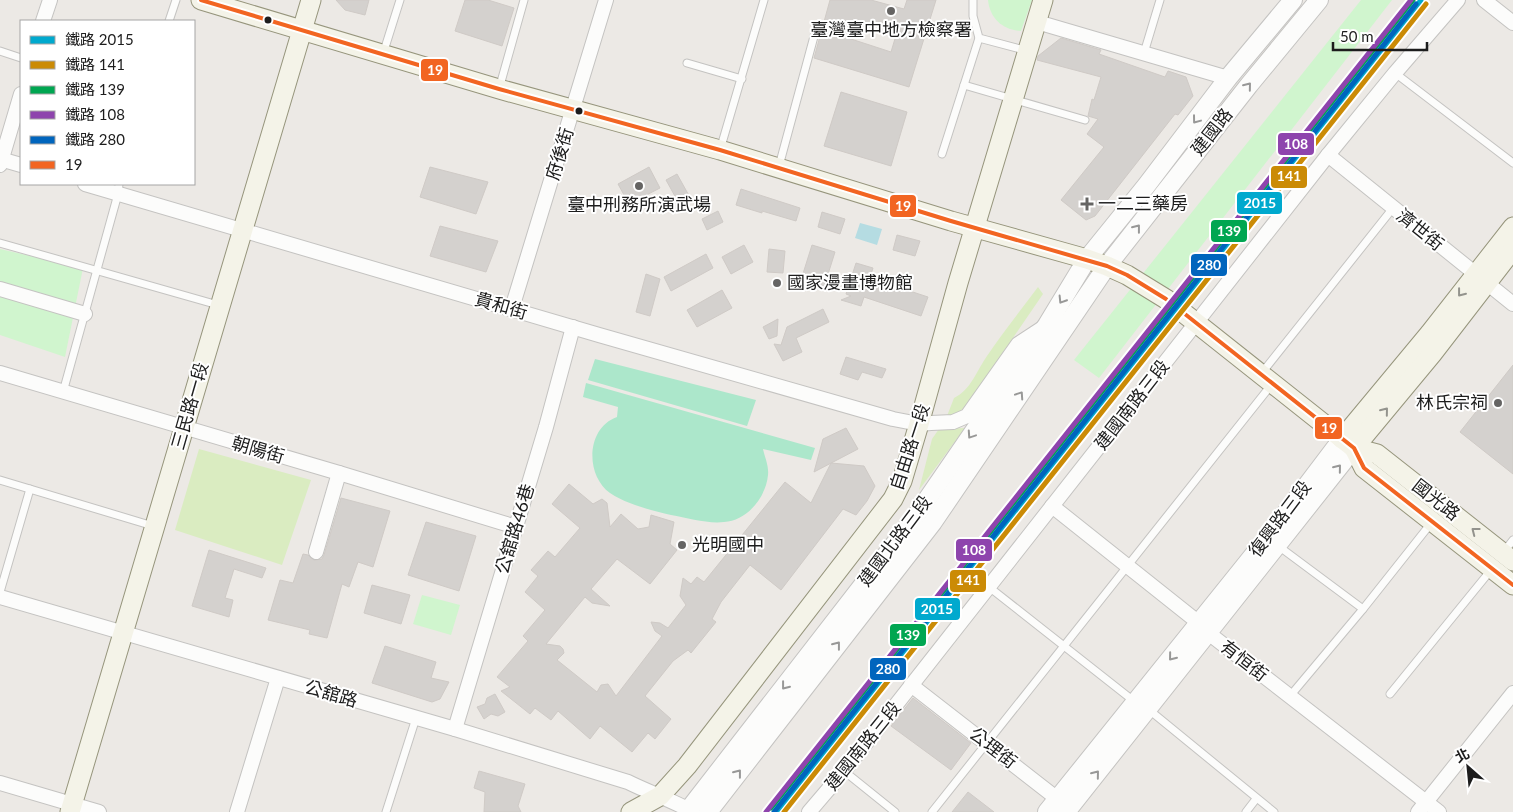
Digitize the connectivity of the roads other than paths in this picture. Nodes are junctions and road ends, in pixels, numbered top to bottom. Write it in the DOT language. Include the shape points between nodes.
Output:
graph roads {
  1 [pos="50,0"];
  2 [pos="176,0"];
  3 [pos="201,0"];
  4 [pos="311,0"];
  5 [pos="400,0"];
  6 [pos="524,0"];
  7 [pos="606,0"];
  8 [pos="764,0"];
  9 [pos="973,0"];
  10 [pos="1043,0"];
  11 [pos="1160,0"];
  12 [pos="1293,0"];
  13 [pos="1320,0"];
  14 [pos="1458,0"];
  15 [pos="1484,0"];
  16 [pos="43,20"];
  17 [pos="169,20"];
  18 [pos="1037,22"];
  19 [pos="1513,23"];
  20 [pos="816,29"];
  21 [pos="301,31"];
  22 [pos="979,38"];
  23 [pos="0,51"];
  24 [pos="1028,52"];
  25 [pos="383,54"];
  26 [pos="1144,54"];
  27 [pos="20,58"];
  28 [pos="687,62"];
  29 [pos="1395,73"];
  30 [pos="1228,78"];
  31 [pos="742,79"];
  32 [pos="964,85"];
  33 [pos="499,89"];
  34 [pos="20,97"];
  35 [pos="1014,100"];
  36 [pos="573,110"];
  37 [pos="1086,120"];
  38 [pos="720,150"];
  39 [pos="942,154"];
  40 [pos="1328,155"];
  41 [pos="1,161"];
  42 [pos="1513,162"];
  43 [pos="20,165"];
  44 [pos="779,168"];
  45 [pos="92,185"];
  46 [pos="119,189"];
  47 [pos="1393,208"];
  48 [pos="1513,227"];
  49 [pos="976,228"];
  50 [pos="242,230"];
  51 [pos="0,243"];
  52 [pos="1513,249"];
  53 [pos="1087,259"];
  54 [pos="1107,266"];
  55 [pos="98,271"];
  56 [pos="1481,279"];
  57 [pos="0,288"];
  58 [pos="1513,304"];
  59 [pos="219,306"];
  60 [pos="512,308"];
  61 [pos="85,314"];
  62 [pos="1196,323"];
  63 [pos="1047,325"];
  64 [pos="573,327"];
  65 [pos="0,373"];
  66 [pos="1267,379"];
  67 [pos="63,392"];
  68 [pos="919,424"];
  69 [pos="183,428"];
  70 [pos="1348,444"];
  71 [pos="339,473"];
  72 [pos="0,480"];
  73 [pos="30,489"];
  74 [pos="1052,506"];
  75 [pos="1432,521"];
  76 [pos="154,527"];
  77 [pos="516,527"];
  78 [pos="1278,545"];
  79 [pos="1510,551"];
  80 [pos="316,552"];
  81 [pos="1128,567"];
  82 [pos="1492,568"];
  83 [pos="1513,585"];
  84 [pos="989,587"];
  85 [pos="0,592"];
  86 [pos="0,597"];
  87 [pos="1363,609"];
  88 [pos="1203,627"];
  89 [pos="122,634"];
  90 [pos="1065,646"];
  91 [pos="278,678"];
  92 [pos="911,685"];
  93 [pos="1513,693"];
  94 [pos="1390,694"];
  95 [pos="1290,696"];
  96 [pos="1142,706"];
  97 [pos="416,718"];
  98 [pos="455,729"];
  99 [pos="986,743"];
  100 [pos="844,771"];
  101 [pos="0,783"];
  102 [pos="660,796"];
  103 [pos="1256,799"];
  104 [pos="1422,807"];
  105 [pos="71,808"];
  106 [pos="1063,809"];
  107 [pos="690,811"];
  108 [pos="99,812"];
  109 [pos="236,812"];
  110 [pos="386,812"];
  111 [pos="631,812"];
  112 [pos="708,812"];
  113 [pos="810,812"];
  114 [pos="895,812"];
  115 [pos="932,812"];
  116 [pos="1246,812"];
  117 [pos="1274,812"];
  118 [pos="1439,812"];
  1 -- 16 [label="street"];
  2 -- 17 [label="lane"];
  3 -- 21 [label="main road, 國光路"];
  4 -- 21 [label="main road, 三民路一段"];
  5 -- 25 [label="lane"];
  6 -- 33 [label="lane"];
  7 -- 36 [label="street, 府後街"];
  8 -- 31 [label="lane"];
  9 -- 22 [label="lane"];
  10 -- 18 [label="main road, 自由路一段"];
  11 -- 26 [label="lane"];
  12 -- 30 [label="street, 建國路"];
  54 -- 13 [label="street, 建國路, one-way"];
  14 -- 29 [label="street, 建國南路三段"];
  15 -- 19 [label="street"];
  18 -- 24 [label="main road, 自由路一段"];
  18 -- 26 [label="street"];
  20 -- 44 [label="lane"];
  21 -- 25 [label="main road, 國光路"];
  21 -- 50 [label="main road, 三民路一段"];
  22 -- 24 [label="lane"];
  22 -- 32 [label="lane"];
  23 -- 27 [label="lane"];
  24 -- 35 [label="main road, 自由路一段"];
  25 -- 33 [label="main road, 國光路"];
  26 -- 30 [label="street"];
  28 -- 31 [label="lane"];
  29 -- 40 [label="street, 建國南路三段"];
  29 -- 42 [label="lane"];
  30 -- 53 [label="street, 建國路, one-way"];
  31 -- 38 [label="lane"];
  32 -- 35 [label="lane"];
  32 -- 39 [label="lane"];
  33 -- 36 [label="main road, 國光路"];
  34 -- 41 [label="street"];
  35 -- 37 [label="lane"];
  35 -- 49 [label="main road, 自由路一段"];
  36 -- 38 [label="main road, 國光路"];
  36 -- 60 [label="street, 府後街"];
  38 -- 44 [label="main road, 國光路"];
  40 -- 47 [label="street, 濟世街"];
  40 -- 62 [label="street, 建國南路三段"];
  41 -- 43 [label="street"];
  44 -- 49 [label="main road, 國光路"];
  45 -- 46 [label="street, 貴和街"];
  46 -- 50 [label="street, 貴和街"];
  46 -- 55 [label="lane"];
  47 -- 56 [label="street, 濟世街"];
  47 -- 66 [label="lane"];
  48 -- 56 [label="main road, 復興路三段"];
  49 -- 53 [label="main road, 國光路"];
  49 -- 68 [label="main road, 自由路一段"];
  50 -- 59 [label="main road, 三民路一段"];
  50 -- 60 [label="street, 貴和街"];
  51 -- 55 [label="lane"];
  52 -- 56 [label="main road, 復興路三段"];
  53 -- 54 [label="main road, 國光路"];
  53 -- 63 [label="street, 建國北路三段, one-way"];
  54 -- 62 [label="main road, 國光路" via="1127,274"];
  112 -- 54 [label="street, 建國北路三段, one-way" via="932,522"];
  55 -- 59 [label="lane"];
  55 -- 61 [label="lane"];
  56 -- 58 [label="street, 濟世街"];
  56 -- 70 [label="main road, 復興路三段"];
  57 -- 61 [label="street"];
  59 -- 69 [label="main road, 三民路一段"];
  60 -- 64 [label="street, 貴和街"];
  61 -- 67 [label="lane"];
  62 -- 66 [label="main road, 國光路"];
  62 -- 74 [label="street, 建國南路三段"];
  63 -- 68 [label="street, 貴和街" via="1018,344 967,416 953,422"];
  63 -- 107 [label="street, 建國北路三段, one-way" via="911,523"];
  64 -- 68 [label="street, 貴和街"];
  64 -- 77 [label="street, 公舘路46巷"];
  65 -- 67 [label="street, 朝陽街"];
  66 -- 70 [label="main road, 國光路"];
  66 -- 81 [label="lane"];
  67 -- 69 [label="street, 朝陽街"];
  68 -- 102 [label="main road, 自由路一段" via="902,481 882,515 687,766"];
  69 -- 71 [label="street, 朝陽街"];
  69 -- 76 [label="main road, 三民路一段"];
  70 -- 75 [label="main road, 國光路" via="1364,468"];
  78 -- 70 [label="street, 復興路三段, one-way"];
  79 -- 70 [label="main road, 國光路, one-way" via="1377,454"];
  70 -- 88 [label="street, 復興路三段" via="1264,542"];
  71 -- 77 [label="street, 朝陽街"];
  71 -- 80 [label="street"];
  72 -- 73 [label="lane"];
  73 -- 76 [label="lane"];
  73 -- 85 [label="lane"];
  74 -- 81 [label="street, 有恒街"];
  74 -- 84 [label="street, 建國南路三段"];
  75 -- 82 [label="main road, 國光路"];
  75 -- 87 [label="lane"];
  76 -- 89 [label="main road, 三民路一段"];
  77 -- 98 [label="street, 公舘路46巷"];
  78 -- 87 [label="lane"];
  78 -- 88 [label="street, 復興路三段"];
  81 -- 88 [label="street, 有恒街"];
  81 -- 90 [label="lane"];
  82 -- 83 [label="main road, 國光路"];
  82 -- 94 [label="lane"];
  84 -- 90 [label="lane"];
  84 -- 92 [label="street, 建國南路三段"];
  86 -- 89 [label="street, 公舘路"];
  87 -- 95 [label="lane"];
  88 -- 95 [label="street, 有恒街"];
  88 -- 96 [label="street, 復興路三段"];
  89 -- 91 [label="street, 公舘路"];
  89 -- 105 [label="main road, 三民路一段"];
  90 -- 96 [label="lane"];
  90 -- 99 [label="lane"];
  91 -- 97 [label="street, 公舘路"];
  91 -- 109 [label="street"];
  92 -- 99 [label="street, 公理街"];
  92 -- 100 [label="street, 建國南路三段"];
  93 -- 104 [label="street"];
  95 -- 104 [label="street, 有恒街"];
  96 -- 103 [label="lane"];
  96 -- 106 [label="street, 復興路三段"];
  97 -- 98 [label="street, 公舘路"];
  97 -- 110 [label="lane"];
  98 -- 102 [label="street, 公舘路" via="628,782"];
  99 -- 106 [label="street, 公理街"];
  99 -- 115 [label="lane"];
  100 -- 113 [label="street, 建國南路三段"];
  100 -- 114 [label="lane"];
  101 -- 105 [label="street"];
  102 -- 107 [label="street, 公舘路"];
  102 -- 111 [label="main road, 自由路一段"];
  103 -- 116 [label="lane"];
  103 -- 117 [label="lane"];
  104 -- 118 [label="street, 有恒街"];
  105 -- 108 [label="street"];
}
